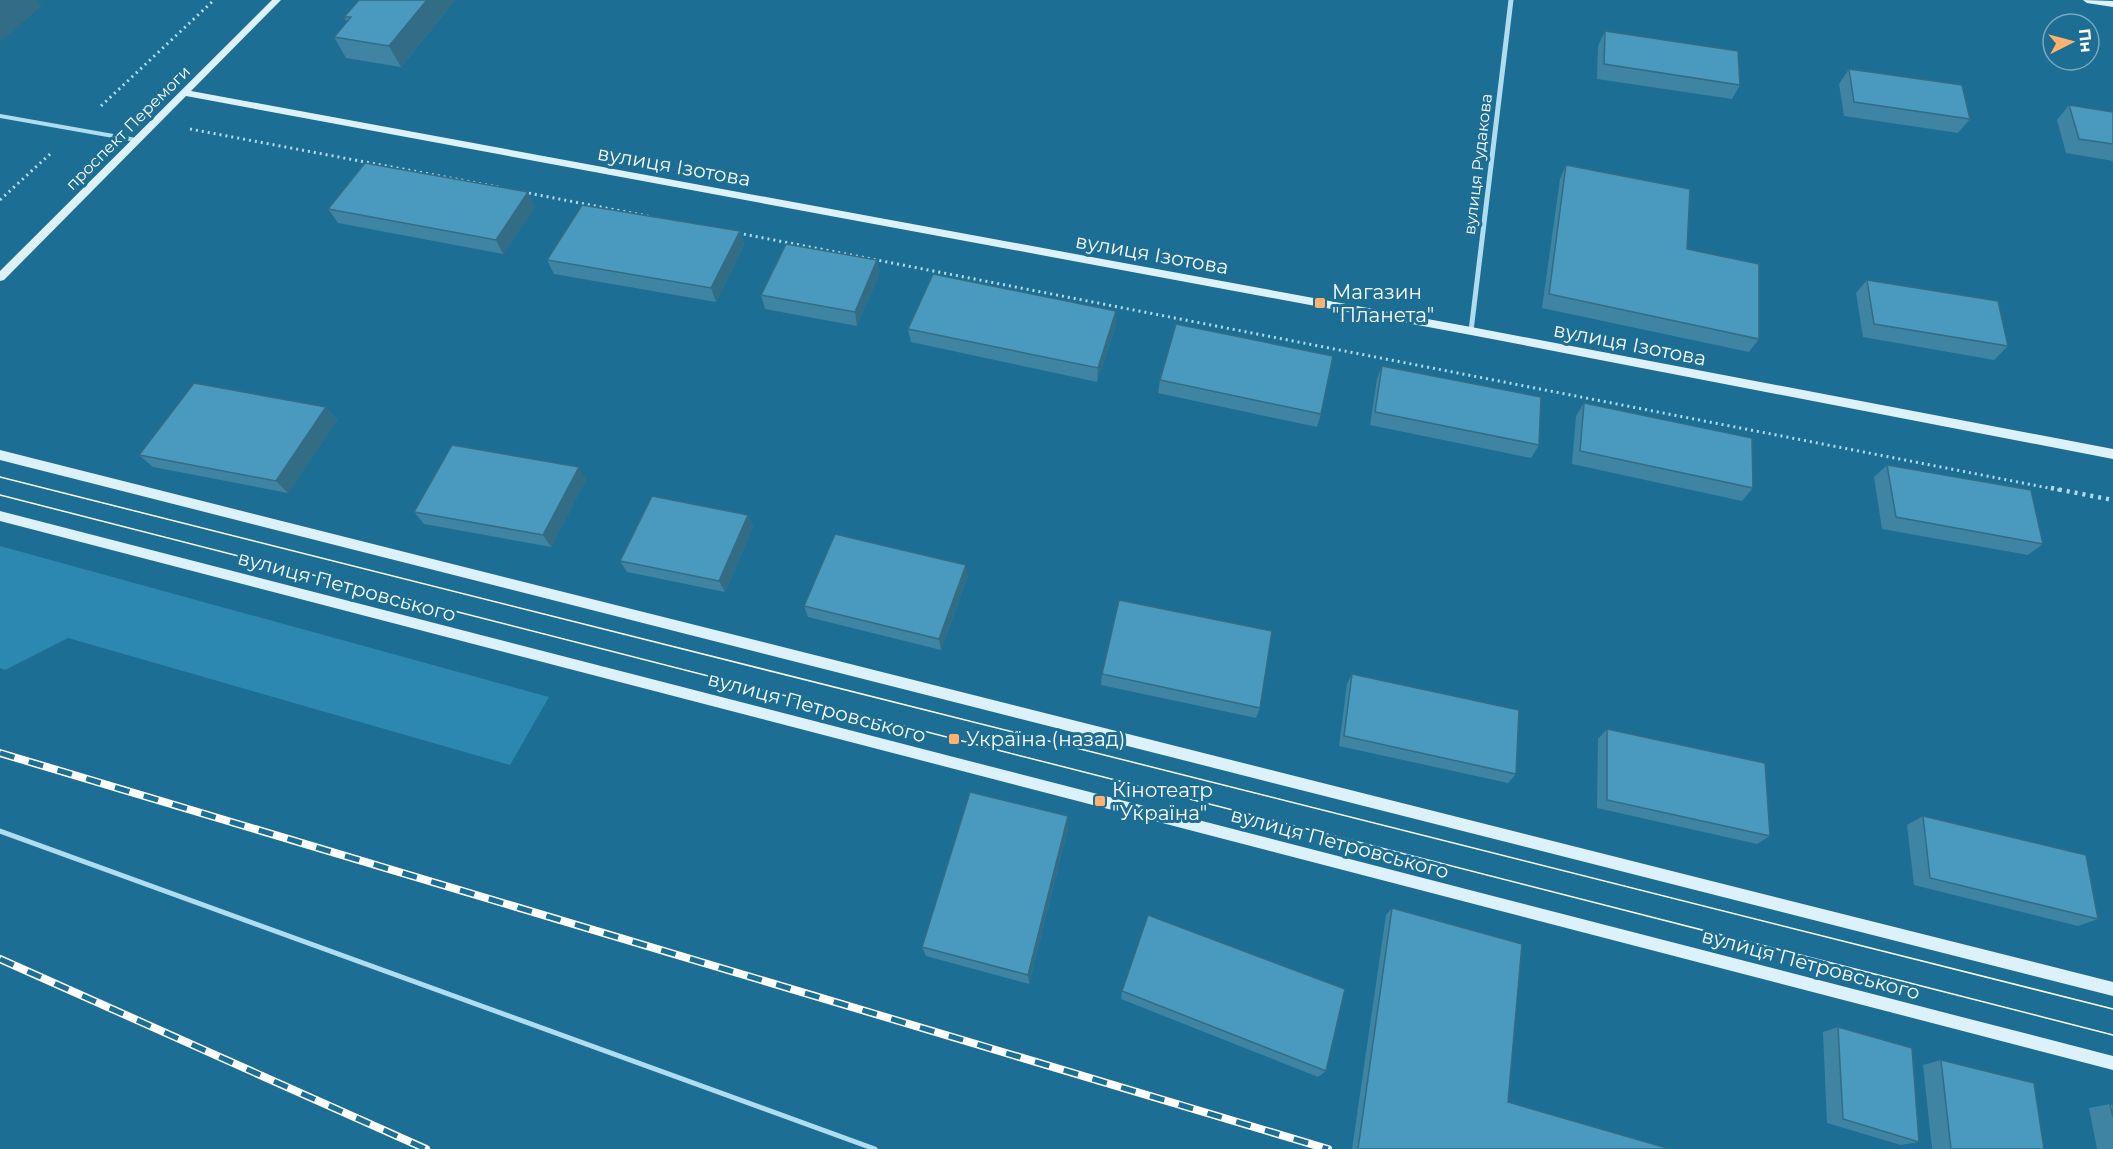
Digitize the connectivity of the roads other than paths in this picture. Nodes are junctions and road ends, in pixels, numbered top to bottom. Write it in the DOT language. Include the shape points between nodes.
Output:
graph roads {
  1 [pos="277,0"];
  2 [pos="1511,0"];
  3 [pos="2087,0"];
  4 [pos="2113,4"];
  5 [pos="184,93"];
  6 [pos="0,116"];
  7 [pos="137,140"];
  8 [pos="0,277"];
  9 [pos="1471,332"];
  10 [pos="2113,454"];
  11 [pos="0,455"];
  12 [pos="0,516"];
  13 [pos="0,831"];
  14 [pos="2113,988"];
  15 [pos="2113,1063"];
  16 [pos="876,1149"];
  1 -- 5 [label="main road, проспект Перемоги"];
  2 -- 9 [label="street, вулиця Рудакова"];
  3 -- 4 [label="main road"];
  5 -- 7 [label="main road, проспект Перемоги"];
  5 -- 9 [label="main road, вулиця Ізотова"];
  6 -- 7 [label="lane"];
  7 -- 8 [label="main road, проспект Перемоги"];
  9 -- 10 [label="main road, вулиця Ізотова"];
  11 -- 14 [label="main road, вулиця Петровського"];
  12 -- 15 [label="main road, вулиця Петровського"];
  13 -- 16 [label="lane"];
}
